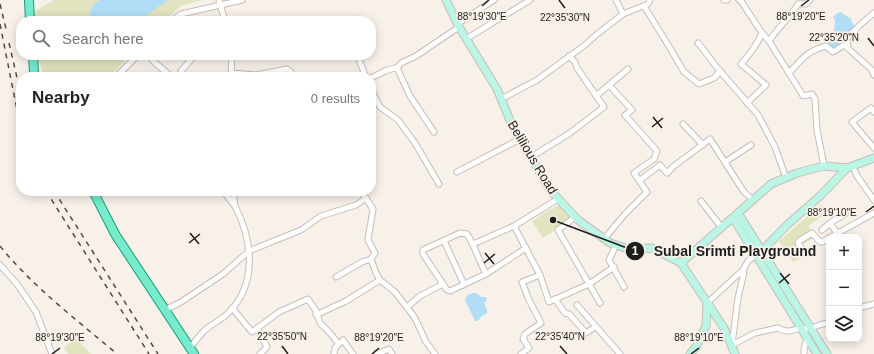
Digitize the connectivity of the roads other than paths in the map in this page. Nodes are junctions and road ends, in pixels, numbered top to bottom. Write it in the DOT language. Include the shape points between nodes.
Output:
graph roads {
  1 [pos="28,0"];
  2 [pos="242,0"];
  3 [pos="446,0"];
  4 [pos="494,0"];
  5 [pos="530,0"];
  6 [pos="616,0"];
  7 [pos="650,0"];
  8 [pos="724,0"];
  9 [pos="727,0"];
  10 [pos="739,0"];
  11 [pos="810,0"];
  12 [pos="219,3"];
  13 [pos="644,6"];
  14 [pos="874,13"];
  15 [pos="623,14"];
  16 [pos="30,16"];
  17 [pos="178,16"];
  18 [pos="223,16"];
  19 [pos="458,26"];
  20 [pos="762,33"];
  21 [pos="466,39"];
  22 [pos="769,41"];
  23 [pos="698,43"];
  24 [pos="848,48"];
  25 [pos="569,56"];
  26 [pos="33,60"];
  27 [pos="133,60"];
  28 [pos="154,60"];
  29 [pos="190,60"];
  30 [pos="232,60"];
  31 [pos="358,60"];
  32 [pos="398,67"];
  33 [pos="628,69"];
  34 [pos="181,71"];
  35 [pos="720,71"];
  36 [pos="34,72"];
  37 [pos="121,72"];
  38 [pos="167,72"];
  39 [pos="231,72"];
  40 [pos="272,72"];
  41 [pos="291,72"];
  42 [pos="364,72"];
  43 [pos="789,73"];
  44 [pos="874,75"];
  45 [pos="376,76"];
  46 [pos="609,85"];
  47 [pos="596,96"];
  48 [pos="376,99"];
  49 [pos="501,99"];
  50 [pos="748,103"];
  51 [pos="874,112"];
  52 [pos="683,124"];
  53 [pos="434,132"];
  54 [pos="520,139"];
  55 [pos="703,145"];
  56 [pos="751,146"];
  57 [pos="874,148"];
  58 [pos="531,157"];
  59 [pos="874,158"];
  60 [pos="725,162"];
  61 [pos="824,166"];
  62 [pos="850,168"];
  63 [pos="457,172"];
  64 [pos="786,178"];
  65 [pos="639,181"];
  66 [pos="439,184"];
  67 [pos="95,196"];
  68 [pos="226,196"];
  69 [pos="233,196"];
  70 [pos="366,198"];
  71 [pos="558,199"];
  72 [pos="753,200"];
  73 [pos="874,200"];
  74 [pos="701,201"];
  75 [pos="235,206"];
  76 [pos="874,213"];
  77 [pos="845,214"];
  78 [pos="736,215"];
  79 [pos="575,216"];
  80 [pos="830,223"];
  81 [pos="514,226"];
  82 [pos="722,228"];
  83 [pos="822,230"];
  84 [pos="837,233"];
  85 [pos="604,239"];
  86 [pos="826,240"];
  87 [pos="444,241"];
  88 [pos="473,244"];
  89 [pos="616,245"];
  90 [pos="526,248"];
  91 [pos="249,251"];
  92 [pos="762,251"];
  93 [pos="804,252"];
  94 [pos="756,255"];
  95 [pos="371,259"];
  96 [pos="681,263"];
  97 [pos="0,266"];
  98 [pos="614,267"];
  99 [pos="743,270"];
  100 [pos="486,274"];
  101 [pos="540,275"];
  102 [pos="336,277"];
  103 [pos="380,280"];
  104 [pos="443,284"];
  105 [pos="464,284"];
  106 [pos="589,284"];
  107 [pos="624,287"];
  108 [pos="556,299"];
  109 [pos="600,303"];
  110 [pos="707,303"];
  111 [pos="874,304"];
  112 [pos="577,305"];
  113 [pos="407,307"];
  114 [pos="862,307"];
  115 [pos="232,308"];
  116 [pos="165,310"];
  117 [pos="316,315"];
  118 [pos="826,322"];
  119 [pos="595,327"];
  120 [pos="257,328"];
  121 [pos="801,328"];
  122 [pos="811,328"];
  123 [pos="807,338"];
  124 [pos="338,344"];
  125 [pos="732,345"];
  126 [pos="192,351"];
  127 [pos="52,354"];
  128 [pos="260,354"];
  129 [pos="334,354"];
  130 [pos="353,354"];
  131 [pos="377,354"];
  132 [pos="392,354"];
  133 [pos="435,354"];
  134 [pos="521,354"];
  135 [pos="620,354"];
  136 [pos="690,354"];
  137 [pos="735,354"];
  138 [pos="804,354"];
  139 [pos="817,354"];
  140 [pos="826,354"];
  1 -- 16 [label="main road"];
  2 -- 12 [label="street"];
  3 -- 19 [label="main road, Belilious Road"];
  4 -- 19 [label="street"];
  5 -- 21 [label="street"];
  6 -- 15 [label="street"];
  7 -- 13 [label="street"];
  8 -- 9 [label="street"];
  10 -- 20 [label="street"];
  11 -- 22 [label="street" via="806,4 798,4"];
  12 -- 17 [label="street"];
  12 -- 18 [label="street"];
  13 -- 15 [label="street"];
  13 -- 35 [label="street" via="684,72 699,84 714,78"];
  14 -- 24 [label="street" via="847,38"];
  15 -- 25 [label="street"];
  19 -- 21 [label="main road, Belilious Road"];
  19 -- 32 [label="street" via="445,38"];
  20 -- 22 [label="street"];
  20 -- 50 [label="street" via="750,55 741,64 766,85"];
  21 -- 49 [label="main road, Belilious Road"];
  22 -- 43 [label="street"];
  23 -- 35 [label="street"];
  24 -- 43 [label="street" via="844,45 833,52 826,46 814,49"];
  24 -- 44 [label="street" via="871,69"];
  25 -- 47 [label="street"];
  25 -- 49 [label="street" via="537,80"];
  26 -- 36 [label="main road"];
  27 -- 37 [label="street"];
  28 -- 38 [label="street"];
  29 -- 34 [label="street"];
  30 -- 39 [label="street"];
  31 -- 42 [label="street"];
  32 -- 45 [label="street"];
  32 -- 53 [label="street" via="410,96"];
  33 -- 46 [label="street"];
  35 -- 50 [label="street"];
  40 -- 41 [label="street" via="287,69"];
  43 -- 61 [label="street" via="803,96 812,94 816,99 817,130"];
  46 -- 47 [label="street"];
  46 -- 65 [label="street" via="632,110 626,115 657,151 654,159 634,173"];
  47 -- 58 [label="street" via="604,107 570,133"];
  48 -- 66 [label="street" via="380,107 398,120"];
  49 -- 54 [label="main road, Belilious Road"];
  50 -- 64 [label="street" via="758,115 775,147"];
  51 -- 57 [label="street" via="871,108 852,122"];
  52 -- 55 [label="street"];
  54 -- 58 [label="main road, Belilious Road"];
  54 -- 63 [label="street"];
  55 -- 60 [label="street" via="710,139"];
  55 -- 65 [label="street" via="667,173 660,165"];
  56 -- 60 [label="street"];
  58 -- 71 [label="main road, Belilious Road"];
  59 -- 62 [label="main road"];
  60 -- 72 [label="street" via="744,192"];
  61 -- 62 [label="main road"];
  61 -- 64 [label="main road"];
  62 -- 73 [label="street"];
  62 -- 92 [label="main road"];
  64 -- 72 [label="main road" via="771,184"];
  65 -- 85 [label="street" via="647,192"];
  67 -- 116 [label="main road" via="114,234"];
  68 -- 75 [label="street"];
  69 -- 75 [label="street"];
  70 -- 91 [label="street" via="356,205 321,216 301,230"];
  70 -- 95 [label="street" via="373,209 368,240 375,253"];
  71 -- 79 [label="main road, Belilious Road"];
  71 -- 81 [label="street"];
  72 -- 78 [label="main road"];
  74 -- 82 [label="street"];
  75 -- 91 [label="street" via="243,221"];
  76 -- 84 [label="street"];
  77 -- 80 [label="street"];
  78 -- 82 [label="main road"];
  78 -- 92 [label="main road"];
  78 -- 94 [label="main road"];
  79 -- 85 [label="main road, Belilious Road"];
  79 -- 106 [label="street" via="558,230"];
  80 -- 83 [label="street"];
  80 -- 84 [label="street"];
  81 -- 88 [label="street"];
  81 -- 90 [label="street"];
  82 -- 96 [label="main road"];
  85 -- 89 [label="main road, Belilious Road"];
  86 -- 93 [label="street" via="820,242 812,233 799,240 798,243"];
  87 -- 88 [label="street" via="460,233 467,234"];
  87 -- 104 [label="street" via="422,252"];
  87 -- 105 [label="street"];
  88 -- 100 [label="street"];
  89 -- 96 [label="main road, Belilious Road" via="628,249 652,248"];
  89 -- 98 [label="street" via="610,260"];
  90 -- 100 [label="street"];
  90 -- 101 [label="street"];
  91 -- 115 [label="street" via="250,262 246,279 241,294"];
  91 -- 116 [label="street" via="223,274"];
  92 -- 122 [label="main road"];
  94 -- 99 [label="street" via="748,261"];
  94 -- 121 [label="main road"];
  95 -- 102 [label="street"];
  95 -- 103 [label="street"];
  96 -- 110 [label="main road, Belilious Road"];
  97 -- 127 [label="street" via="17,284 36,312"];
  98 -- 106 [label="street"];
  98 -- 107 [label="street"];
  99 -- 110 [label="street"];
  99 -- 125 [label="street"];
  100 -- 105 [label="street"];
  101 -- 108 [label="street" via="549,302"];
  101 -- 134 [label="street" via="522,282 540,323 526,334 523,339 529,348"];
  103 -- 113 [label="street" via="395,292"];
  103 -- 117 [label="street" via="346,301"];
  104 -- 105 [label="street" via="450,291"];
  104 -- 113 [label="street" via="420,296"];
  106 -- 108 [label="street"];
  106 -- 109 [label="street"];
  108 -- 119 [label="street" via="565,313 569,314 586,333"];
  110 -- 125 [label="main road, Belilious Road"];
  110 -- 136 [label="main road" via="706,326"];
  111 -- 114 [label="street"];
  112 -- 119 [label="street"];
  113 -- 133 [label="street"];
  115 -- 120 [label="street" via="252,332"];
  115 -- 126 [label="street" via="204,332"];
  116 -- 126 [label="main road"];
  117 -- 120 [label="street" via="308,299 279,312"];
  117 -- 124 [label="street"];
  118 -- 122 [label="street"];
  119 -- 135 [label="street"];
  120 -- 128 [label="street" via="267,347"];
  121 -- 122 [label="street"];
  121 -- 123 [label="main road"];
  121 -- 125 [label="street" via="791,332 778,328 755,333"];
  122 -- 140 [label="main road"];
  123 -- 138 [label="street"];
  123 -- 139 [label="main road"];
  124 -- 129 [label="street"];
  124 -- 130 [label="street" via="343,340"];
  125 -- 137 [label="main road, Belilious Road"];
  131 -- 132 [label="street" via="389,349"];
}
